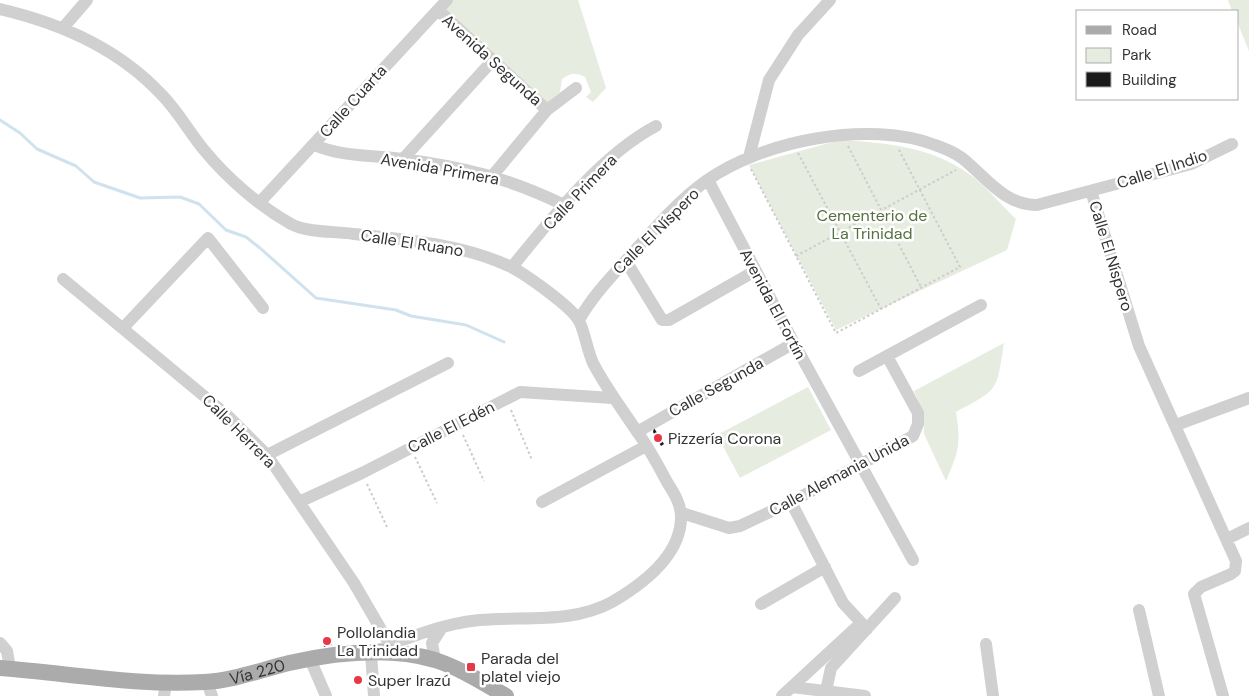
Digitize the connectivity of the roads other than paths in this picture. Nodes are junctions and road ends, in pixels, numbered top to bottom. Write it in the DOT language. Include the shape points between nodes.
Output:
graph roads {
  1 [pos="88,0"];
  2 [pos="447,0"];
  3 [pos="830,0"];
  4 [pos="0,10"];
  5 [pos="438,10"];
  6 [pos="63,28"];
  7 [pos="493,60"];
  8 [pos="576,88"];
  9 [pos="547,110"];
  10 [pos="656,126"];
  11 [pos="314,144"];
  12 [pos="1232,144"];
  13 [pos="747,158"];
  14 [pos="403,159"];
  15 [pos="493,175"];
  16 [pos="708,180"];
  17 [pos="1092,191"];
  18 [pos="260,202"];
  19 [pos="564,204"];
  20 [pos="626,261"];
  21 [pos="512,267"];
  22 [pos="755,271"];
  23 [pos="63,279"];
  24 [pos="981,306"];
  25 [pos="262,308"];
  26 [pos="579,320"];
  27 [pos="123,328"];
  28 [pos="794,343"];
  29 [pos="886,356"];
  30 [pos="448,363"];
  31 [pos="859,371"];
  32 [pos="612,398"];
  33 [pos="1249,398"];
  34 [pos="1176,425"];
  35 [pos="637,432"];
  36 [pos="646,446"];
  37 [pos="267,455"];
  38 [pos="862,464"];
  39 [pos="299,502"];
  40 [pos="542,502"];
  41 [pos="791,502"];
  42 [pos="682,513"];
  43 [pos="1249,528"];
  44 [pos="1226,539"];
  45 [pos="913,560"];
  46 [pos="825,567"];
  47 [pos="895,598"];
  48 [pos="761,604"];
  49 [pos="1139,610"];
  50 [pos="864,626"];
  51 [pos="440,628"];
  52 [pos="0,643"];
  53 [pos="390,644"];
  54 [pos="986,644"];
  55 [pos="371,653"];
  56 [pos="310,659"];
  57 [pos="435,660"];
  58 [pos="5,668"];
  59 [pos="792,686"];
  60 [pos="210,689"];
  61 [pos="165,690"];
  62 [pos="826,691"];
  63 [pos="326,696"];
  64 [pos="374,696"];
  65 [pos="506,696"];
  66 [pos="782,696"];
  67 [pos="865,696"];
  68 [pos="993,696"];
  69 [pos="1159,696"];
  70 [pos="1223,696"];
  1 -- 6 [label="street"];
  2 -- 5 [label="street, Calle Cuarta"];
  3 -- 13 [label="street" via="798,35 769,80"];
  4 -- 6 [label="street, Calle El Ruano"];
  5 -- 7 [label="street, Avenida Segunda"];
  5 -- 11 [label="street, Calle Cuarta"];
  6 -- 18 [label="street, Calle El Ruano" via="106,50 139,74 167,100 203,149 230,178"];
  7 -- 9 [label="street, Avenida Segunda"];
  7 -- 14 [label="street"];
  8 -- 9 [label="street"];
  9 -- 15 [label="street"];
  10 -- 19 [label="street, Calle Primera" via="634,138"];
  11 -- 14 [label="street, Avenida Primera" via="346,155"];
  11 -- 18 [label="street, Calle Cuarta"];
  12 -- 17 [label="street, Calle El Indio" via="1190,164"];
  13 -- 16 [label="street, Calle El Níspero"];
  13 -- 17 [label="street, Calle El Níspero" via="838,134 891,134 934,144 961,157 1010,200 1024,205 1037,205"];
  14 -- 15 [label="street, Avenida Primera"];
  15 -- 19 [label="street, Avenida Primera"];
  16 -- 20 [label="street, Calle El Níspero" via="665,218"];
  16 -- 22 [label="street, Avenida El Fortín"];
  17 -- 34 [label="street, Calle El Níspero" via="1139,346"];
  18 -- 21 [label="street, Calle El Ruano" via="302,228 462,248"];
  19 -- 21 [label="street, Calle Primera"];
  20 -- 22 [label="street" via="662,320 669,320"];
  20 -- 26 [label="street, Calle El Níspero" via="601,287"];
  21 -- 26 [label="street, Calle El Ruano"];
  22 -- 28 [label="street, Avenida El Fortín"];
  23 -- 27 [label="street, Calle Herrera"];
  24 -- 29 [label="street"];
  25 -- 27 [label="street" via="208,238"];
  26 -- 32 [label="street" via="592,360"];
  27 -- 37 [label="street, Calle Herrera" via="228,416"];
  28 -- 35 [label="street, Calle Segunda"];
  28 -- 38 [label="street, Avenida El Fortín"];
  29 -- 31 [label="street"];
  29 -- 38 [label="street, Calle Alemania Unida" via="918,413 918,424 913,436"];
  30 -- 37 [label="street"];
  32 -- 35 [label="street"];
  32 -- 39 [label="street, Calle El Edén" via="520,392"];
  33 -- 34 [label="street"];
  34 -- 44 [label="street, Calle El Níspero"];
  35 -- 36 [label="street"];
  36 -- 40 [label="street"];
  36 -- 42 [label="street" via="678,499"];
  37 -- 39 [label="street, Calle Herrera"];
  38 -- 41 [label="street, Calle Alemania Unida"];
  38 -- 45 [label="street"];
  39 -- 53 [label="street, Calle Herrera" via="364,598"];
  41 -- 42 [label="street, Calle Alemania Unida" via="729,528"];
  41 -- 46 [label="street"];
  42 -- 51 [label="street" via="675,546 661,564 609,604 572,616 479,620"];
  43 -- 44 [label="street"];
  44 -- 70 [label="street, Calle El Níspero" via="1236,561 1235,571 1201,587 1194,594"];
  46 -- 48 [label="street"];
  46 -- 50 [label="street" via="843,603"];
  47 -- 50 [label="street"];
  49 -- 69 [label="street"];
  50 -- 59 [label="street"];
  50 -- 62 [label="street" via="831,668"];
  51 -- 53 [label="street"];
  51 -- 57 [label="street" via="432,643"];
  52 -- 58 [label="street" via="7,652"];
  53 -- 55 [label="street"];
  54 -- 68 [label="street"];
  55 -- 56 [label="main road, Vía 220"];
  55 -- 57 [label="main road, Vía 220"];
  55 -- 64 [label="street"];
  56 -- 60 [label="main road, Vía 220"];
  56 -- 63 [label="street"];
  57 -- 65 [label="main road, Vía 220"];
  58 -- 61 [label="main road, Vía 220"];
  59 -- 62 [label="street"];
  59 -- 66 [label="street"];
  60 -- 61 [label="main road, Vía 220"];
  62 -- 67 [label="street"];
}
